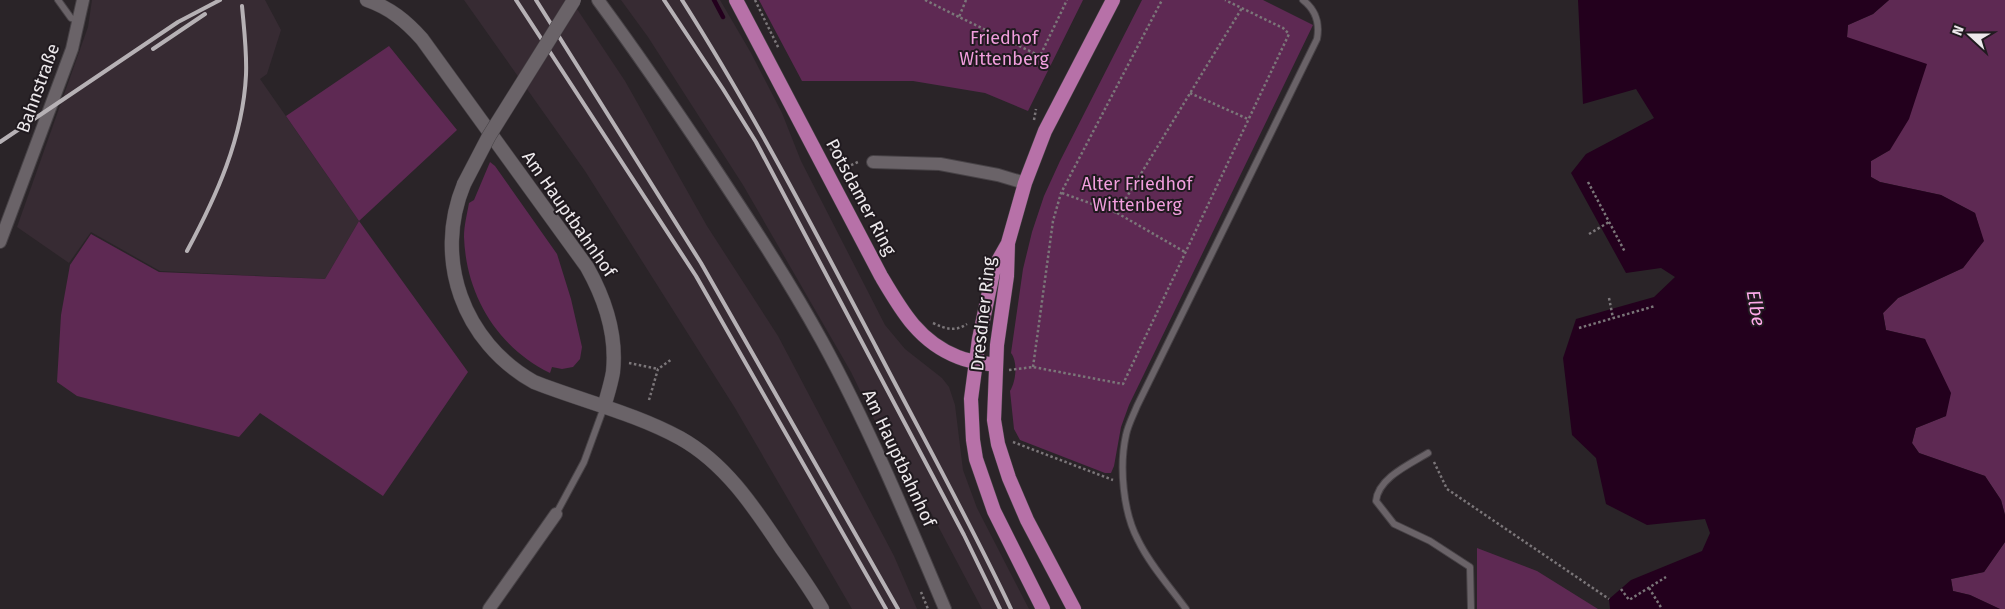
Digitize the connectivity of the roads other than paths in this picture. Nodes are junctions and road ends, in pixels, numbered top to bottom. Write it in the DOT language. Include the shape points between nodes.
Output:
graph roads {
  1 [pos="58,0"];
  2 [pos="83,0"];
  3 [pos="367,0"];
  4 [pos="574,0"];
  5 [pos="598,0"];
  6 [pos="736,0"];
  7 [pos="1113,0"];
  8 [pos="1304,0"];
  9 [pos="79,21"];
  10 [pos="873,162"];
  11 [pos="1025,182"];
  12 [pos="0,242"];
  13 [pos="1008,243"];
  14 [pos="975,361"];
  15 [pos="1000,368"];
  16 [pos="604,407"];
  17 [pos="1428,453"];
  18 [pos="556,514"];
  19 [pos="489,609"];
  20 [pos="822,609"];
  21 [pos="945,609"];
  22 [pos="1043,609"];
  23 [pos="1074,609"];
  24 [pos="1186,609"];
  25 [pos="1471,609"];
  1 -- 9 [label="lane" via="71,18"];
  2 -- 9 [label="street, Bahnstraße"];
  3 -- 16 [label="street, Am Hauptbahnhof" via="394,12 422,39 587,267 604,303 611,332 613,372"];
  4 -- 16 [label="street, bridge" via="464,184 452,222 452,262 462,298 479,331 494,350 524,376"];
  5 -- 21 [label="street, Am Hauptbahnhof" via="743,211 822,340 916,538"];
  6 -- 14 [label="main road, Potsdamer Ring" via="900,308 927,340 955,356"];
  7 -- 11 [label="main road" via="1045,132"];
  8 -- 24 [label="lane" via="1317,17 1317,39 1137,406 1126,435 1124,483 1137,538"];
  9 -- 12 [label="street, Bahnstraße" via="57,92 48,108"];
  10 -- 11 [label="street" via="940,164"];
  11 -- 13 [label="main road"];
  13 -- 14 [label="main road, Dresdner Ring" via="994,268"];
  13 -- 15 [label="main road, Dresdner Ring"];
  14 -- 15 [label="main road, Potsdamer Ring"];
  14 -- 22 [label="main road, Dresdner Ring" via="971,406 976,459 994,512"];
  15 -- 23 [label="main road, Dresdner Ring" via="994,420 1004,463 1027,520"];
  16 -- 18 [label="lane" via="584,462"];
  16 -- 20 [label="street" via="673,435 714,463 766,525"];
  17 -- 25 [label="lane" via="1384,482 1376,501 1394,524 1470,567"];
  18 -- 19 [label="street"];
}
